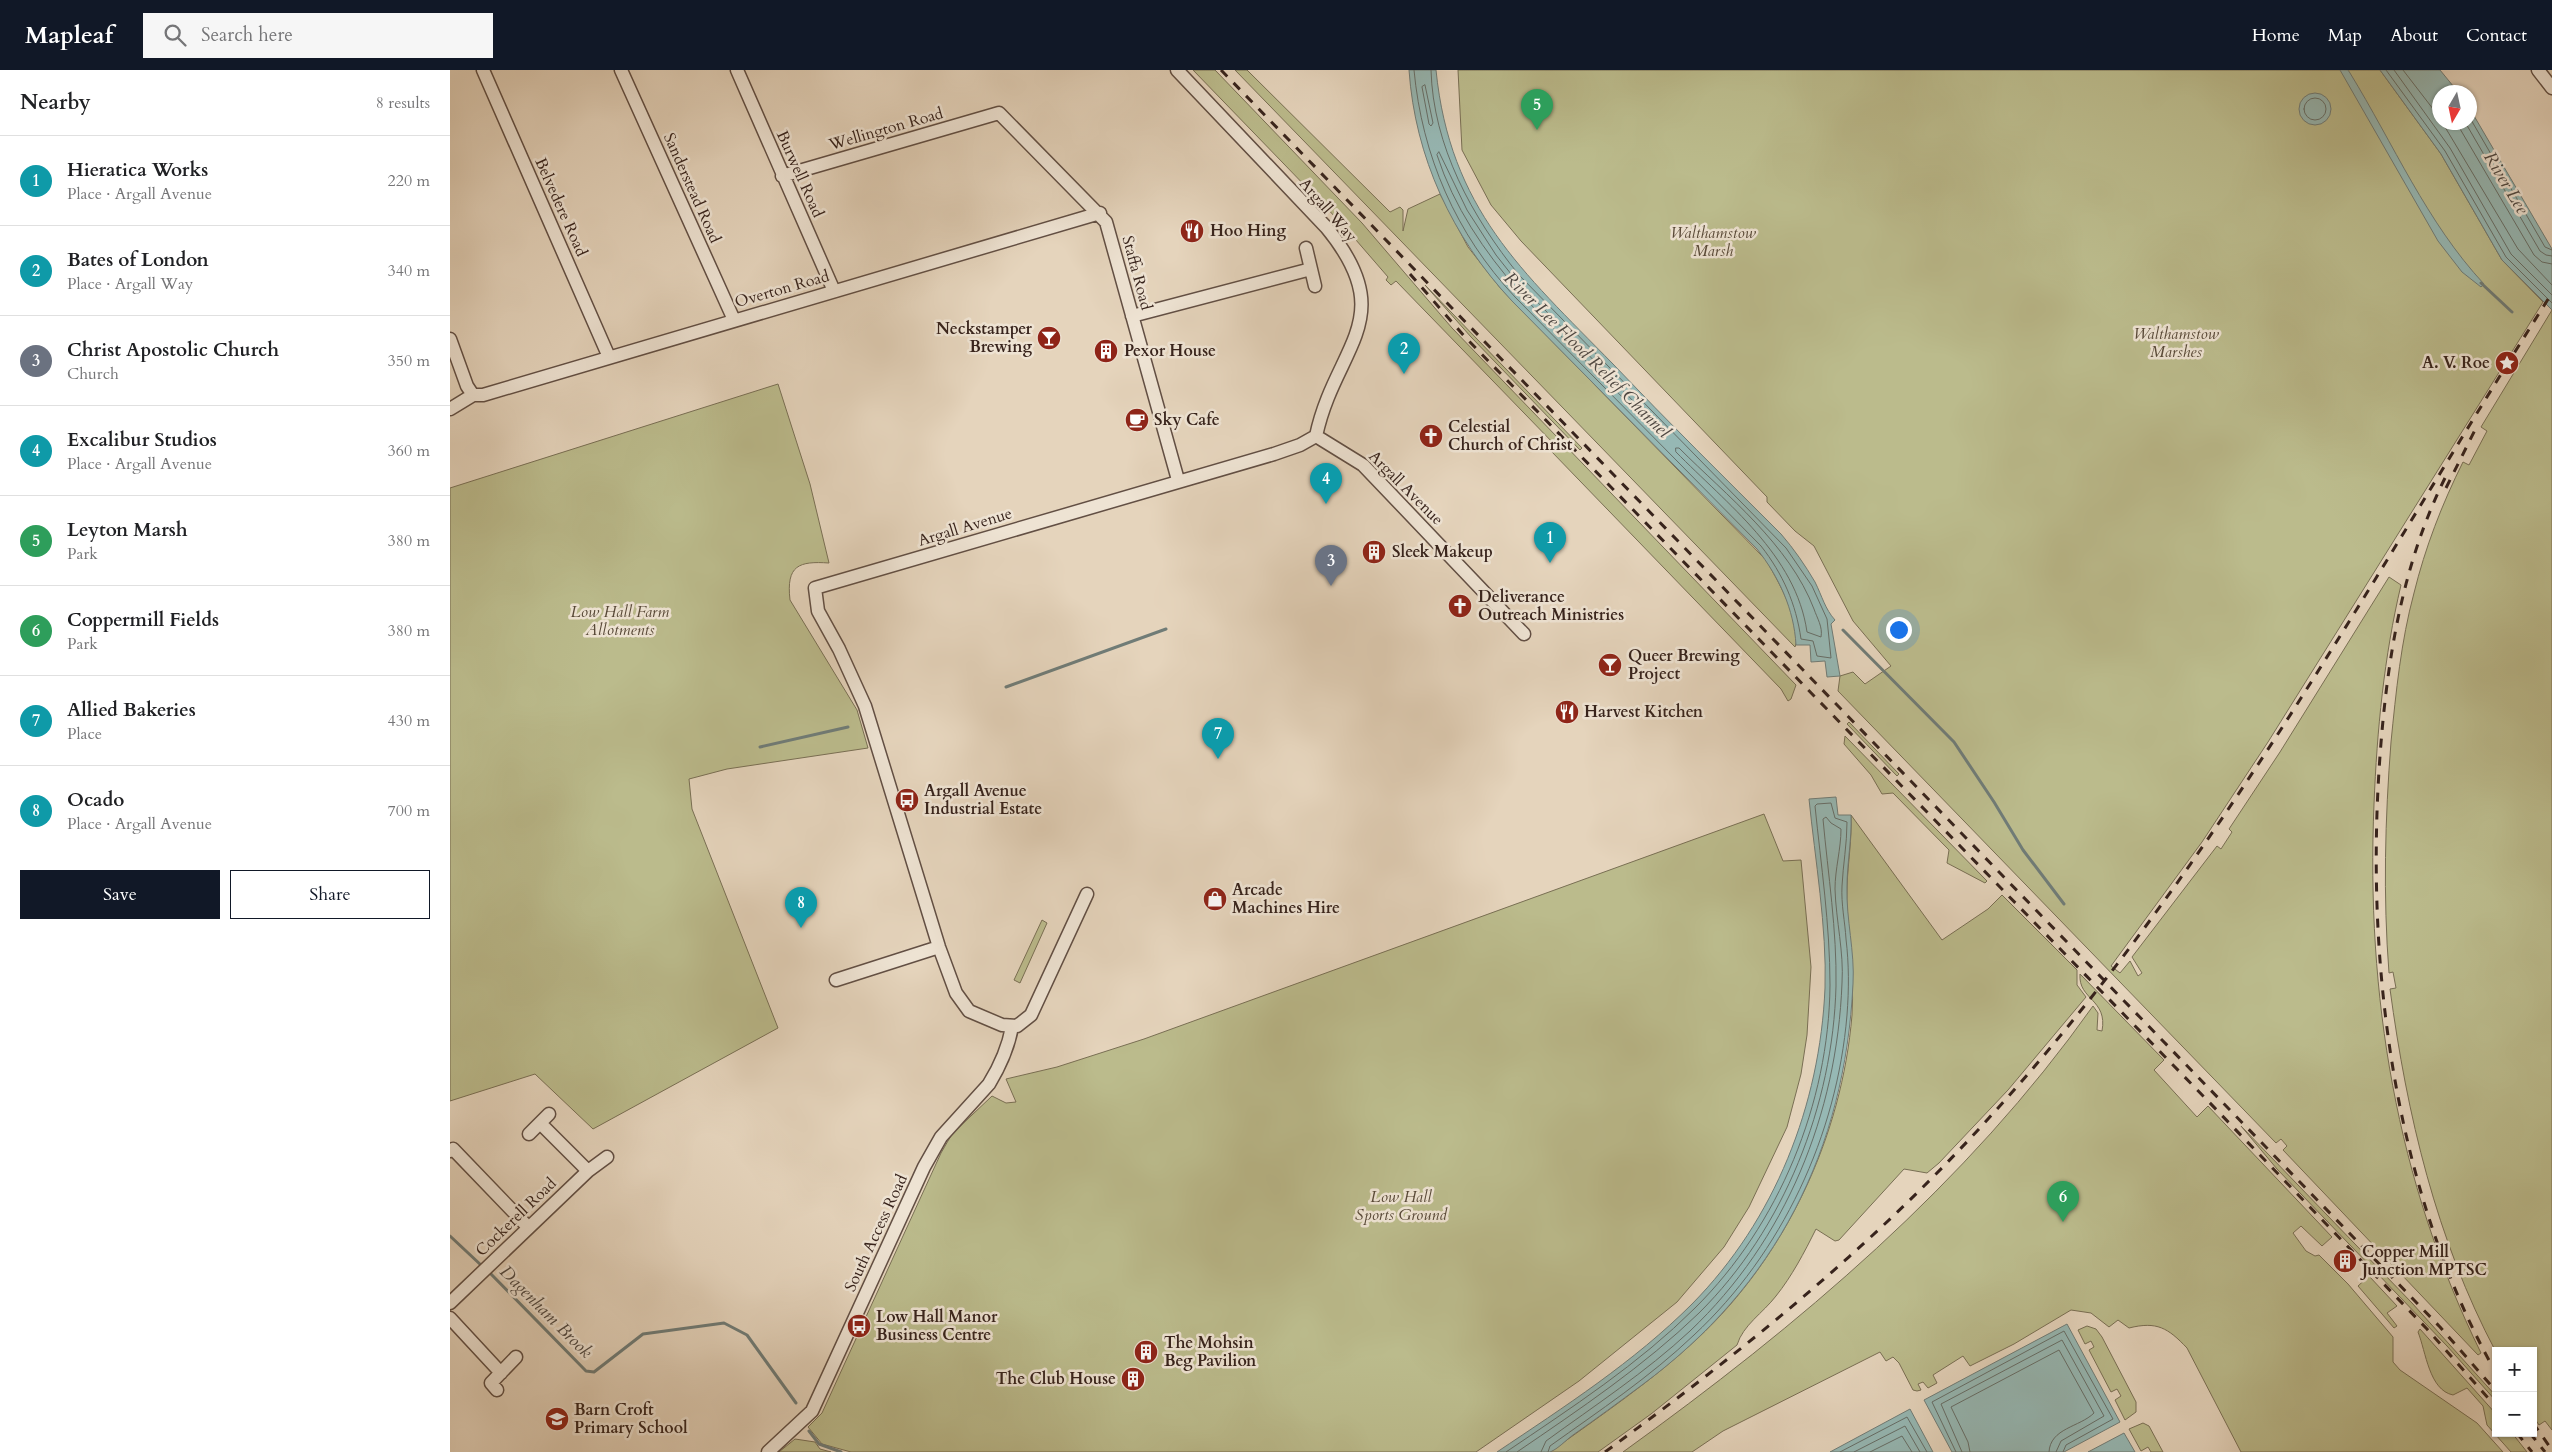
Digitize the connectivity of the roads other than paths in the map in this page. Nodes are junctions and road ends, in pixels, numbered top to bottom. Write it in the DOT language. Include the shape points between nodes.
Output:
graph roads {
  1 [pos="483,70"];
  2 [pos="621,70"];
  3 [pos="737,70"];
  4 [pos="1167,70"];
  5 [pos="1177,70"];
  6 [pos="2538,70"];
  7 [pos="2552,88"];
  8 [pos="1194,89"];
  9 [pos="999,113"];
  10 [pos="782,176"];
  11 [pos="1100,213"];
  12 [pos="1306,248"];
  13 [pos="1311,270"];
  14 [pos="1315,286"];
  15 [pos="834,291"];
  16 [pos="1132,316"];
  17 [pos="734,320"];
  18 [pos="450,339"];
  19 [pos="608,357"];
  20 [pos="473,395"];
  21 [pos="450,409"];
  22 [pos="1316,436"];
  23 [pos="1178,480"];
  24 [pos="1524,634"];
  25 [pos="1087,894"];
  26 [pos="939,947"];
  27 [pos="836,980"];
  28 [pos="1012,1027"];
  29 [pos="529,1134"];
  30 [pos="450,1151"];
  31 [pos="607,1157"];
  32 [pos="588,1171"];
  33 [pos="528,1227"];
  34 [pos="450,1302"];
  35 [pos="450,1318"];
  36 [pos="516,1357"];
  37 [pos="501,1373"];
  38 [pos="497,1390"];
  39 [pos="768,1452"];
  1 -- 19 [label="street, Belvedere Road"];
  2 -- 17 [label="street, Sanderstead Road"];
  3 -- 10 [label="street, Burwell Road"];
  4 -- 8 [label="street, Argall Way" via="1187,89"];
  5 -- 8 [label="street, Argall Way"];
  6 -- 7 [label="street"];
  8 -- 22 [label="street, Argall Way" via="1326,227 1358,277 1362,301 1360,324 1325,406"];
  9 -- 10 [label="street, Wellington Road"];
  9 -- 11 [label="street, Staffa Road"];
  10 -- 15 [label="street, Burwell Road"];
  11 -- 15 [label="street, Overton Road"];
  11 -- 16 [label="street, Staffa Road" via="1106,222"];
  12 -- 13 [label="street"];
  13 -- 14 [label="street"];
  13 -- 16 [label="street"];
  15 -- 17 [label="street, Overton Road"];
  16 -- 23 [label="street, Staffa Road"];
  17 -- 19 [label="street, Overton Road"];
  18 -- 20 [label="street"];
  19 -- 20 [label="street, Overton Road" via="483,395"];
  20 -- 21 [label="street"];
  22 -- 23 [label="street, Argall Avenue" via="1274,454"];
  22 -- 24 [label="street, Argall Avenue" via="1363,465"];
  23 -- 26 [label="street, Argall Avenue" via="815,588 818,611 865,706"];
  25 -- 28 [label="street" via="1034,1010 1022,1023"];
  26 -- 27 [label="street"];
  26 -- 28 [label="street" via="963,1006 984,1019"];
  28 -- 39 [label="street, South Access Road" via="1006,1052 992,1079 941,1137 924,1167 812,1410"];
  29 -- 32 [label="street" via="545,1119"];
  30 -- 33 [label="street" via="452,1149"];
  31 -- 32 [label="street, Cockerell Road"];
  32 -- 33 [label="street, Cockerell Road"];
  33 -- 34 [label="street, Cockerell Road"];
  35 -- 37 [label="street"];
  36 -- 37 [label="street"];
  37 -- 38 [label="street" via="491,1383"];
}
